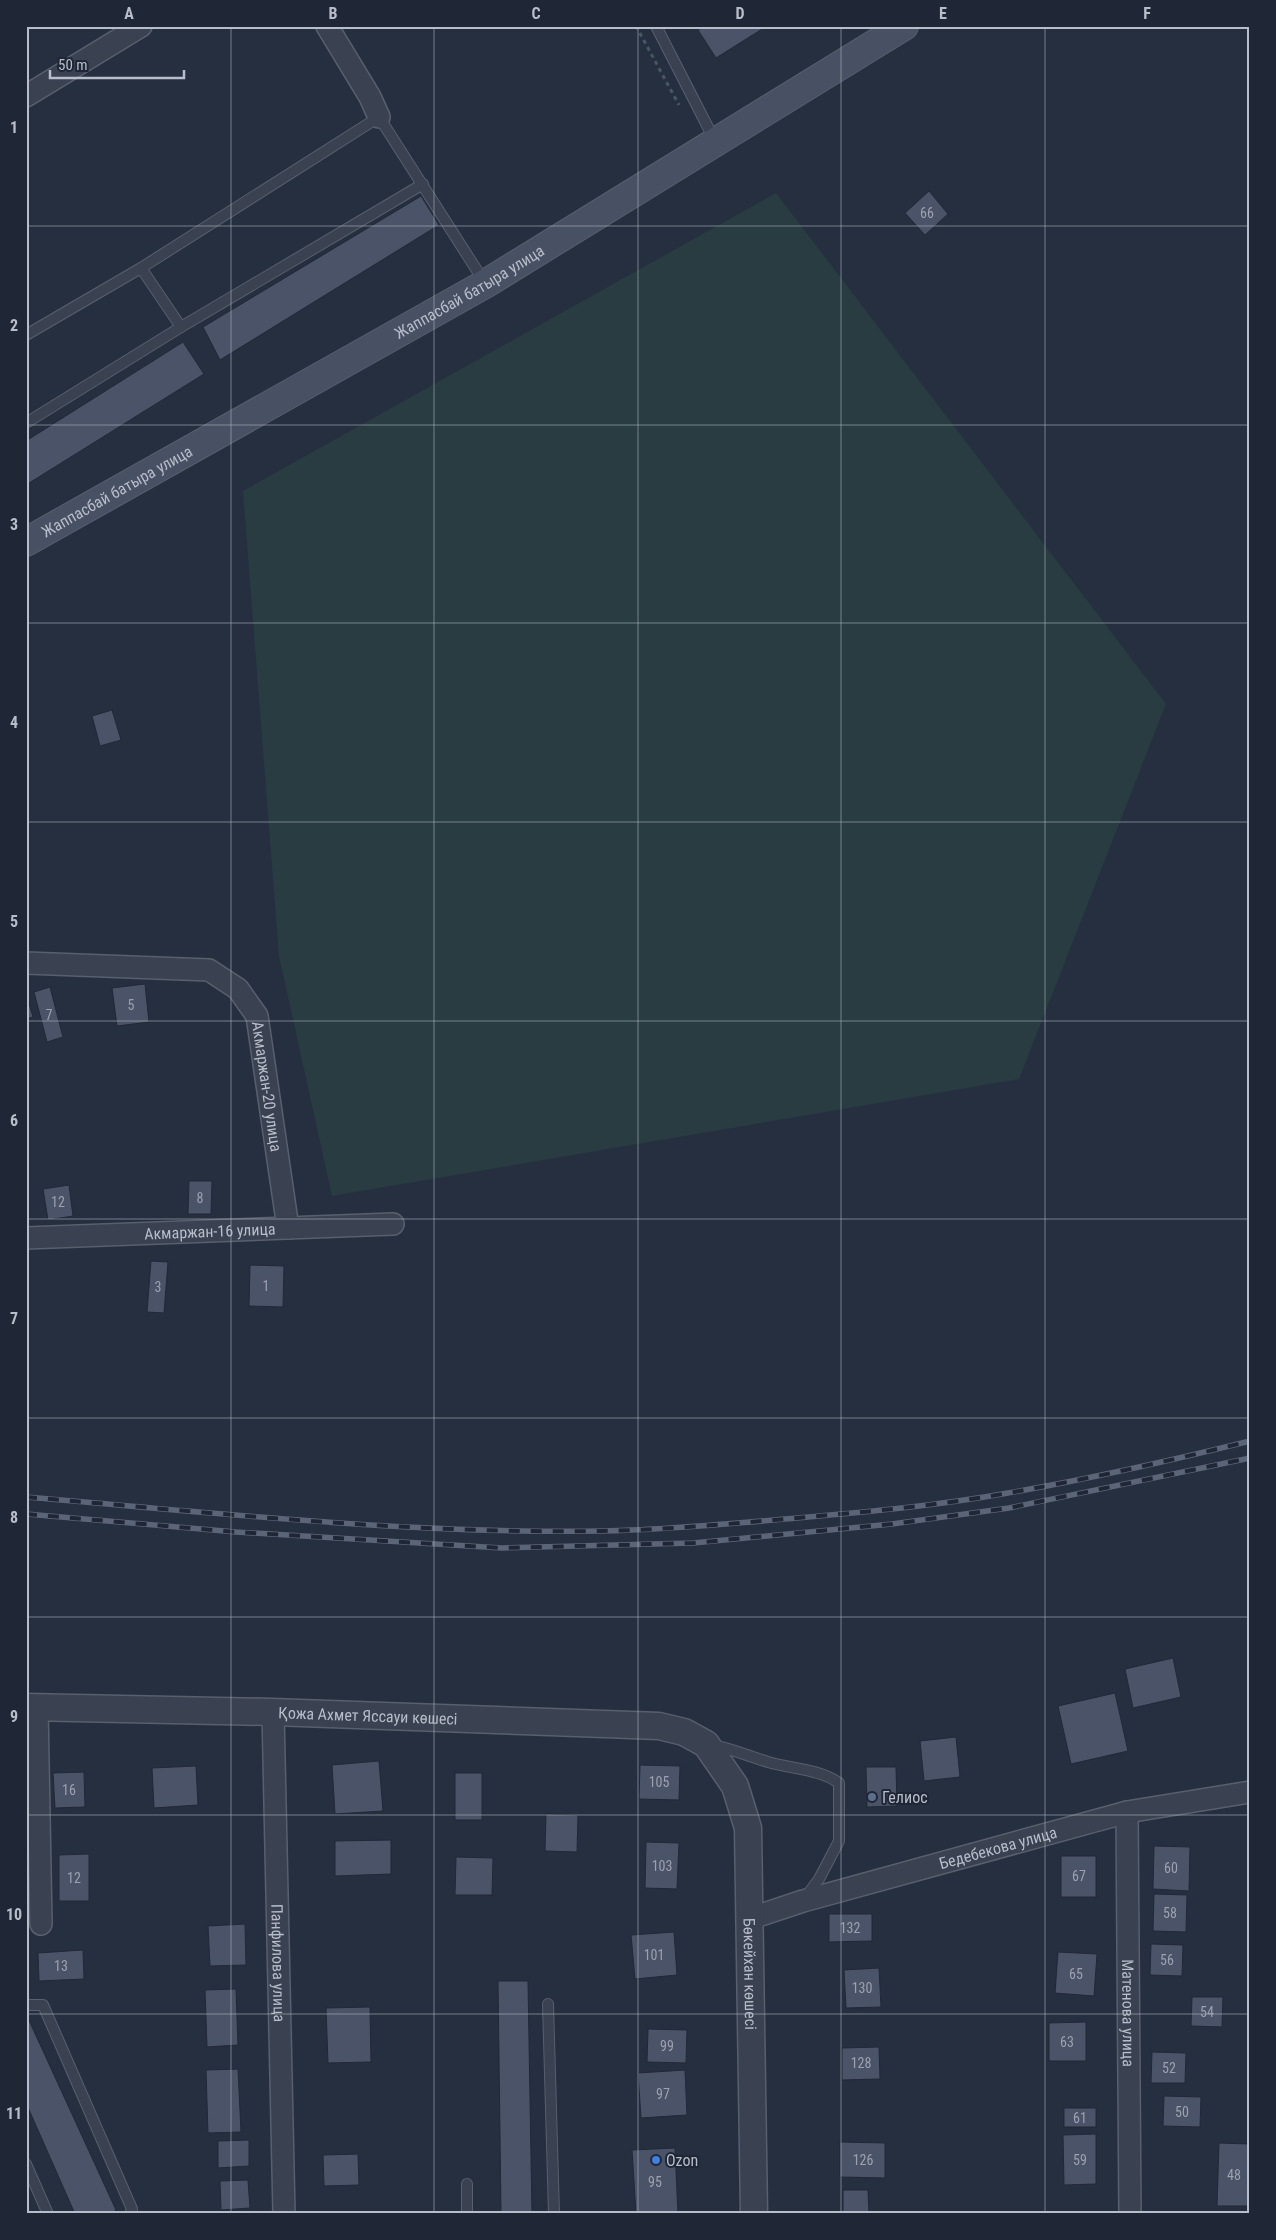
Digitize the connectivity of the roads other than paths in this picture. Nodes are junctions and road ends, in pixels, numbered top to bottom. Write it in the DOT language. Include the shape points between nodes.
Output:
graph roads {
  1 [pos="141,26"];
  2 [pos="327,26"];
  3 [pos="904,26"];
  4 [pos="660,28"];
  5 [pos="26,96"];
  6 [pos="379,117"];
  7 [pos="716,142"];
  8 [pos="423,184"];
  9 [pos="141,268"];
  10 [pos="485,284"];
  11 [pos="181,327"];
  12 [pos="26,334"];
  13 [pos="26,423"];
  14 [pos="26,542"];
  15 [pos="26,963"];
  16 [pos="394,1224"];
  17 [pos="288,1228"];
  18 [pos="26,1238"];
  19 [pos="32,1707"];
  20 [pos="273,1712"];
  21 [pos="706,1744"];
  22 [pos="1250,1792"];
  23 [pos="1127,1812"];
  24 [pos="803,1901"];
  25 [pos="750,1919"];
  26 [pos="41,1924"];
  27 [pos="548,2004"];
  28 [pos="26,2005"];
  29 [pos="26,2164"];
  30 [pos="467,2184"];
  31 [pos="37,2189"];
  32 [pos="26,2194"];
  33 [pos="48,2214"];
  34 [pos="130,2214"];
  35 [pos="284,2214"];
  36 [pos="467,2214"];
  37 [pos="554,2214"];
  38 [pos="754,2214"];
  39 [pos="1130,2214"];
  1 -- 5 [label="street"];
  2 -- 6 [label="street"];
  3 -- 7 [label="main road, Жаппасбай батыра улица"];
  4 -- 7 [label="lane"];
  6 -- 8 [label="lane"];
  6 -- 9 [label="lane"];
  7 -- 10 [label="main road, Жаппасбай батыра улица"];
  8 -- 10 [label="lane"];
  8 -- 11 [label="lane"];
  9 -- 11 [label="lane"];
  9 -- 12 [label="lane"];
  10 -- 14 [label="main road, Жаппасбай батыра улица"];
  11 -- 13 [label="lane"];
  15 -- 17 [label="street, Акмаржан-20 улица" via="209,970 238,989 257,1016"];
  16 -- 17 [label="street, Акмаржан-16 улица"];
  17 -- 18 [label="street, Акмаржан-16 улица"];
  19 -- 20 [label="street, Қожа Ахмет Яссауи көшесі"];
  19 -- 26 [label="street"];
  20 -- 21 [label="street, Қожа Ахмет Яссауи көшесі" via="659,1726 684,1732"];
  20 -- 35 [label="street, Панфилова улица"];
  21 -- 24 [label="lane" via="737,1750 774,1764 828,1775 839,1783 839,1841"];
  21 -- 25 [label="street, Бөкейхан көшесі" via="735,1786 748,1828"];
  22 -- 23 [label="street, Бедебекова улица"];
  23 -- 24 [label="street, Бедебекова улица"];
  23 -- 39 [label="street, Матенова улица"];
  24 -- 25 [label="street, Бедебекова улица"];
  25 -- 38 [label="street, Бөкейхан көшесі"];
  27 -- 37 [label="lane"];
  28 -- 34 [label="lane" via="43,2005 132,2209"];
  29 -- 31 [label="lane"];
  30 -- 36 [label="lane"];
  31 -- 32 [label="lane"];
  31 -- 33 [label="lane"];
}
